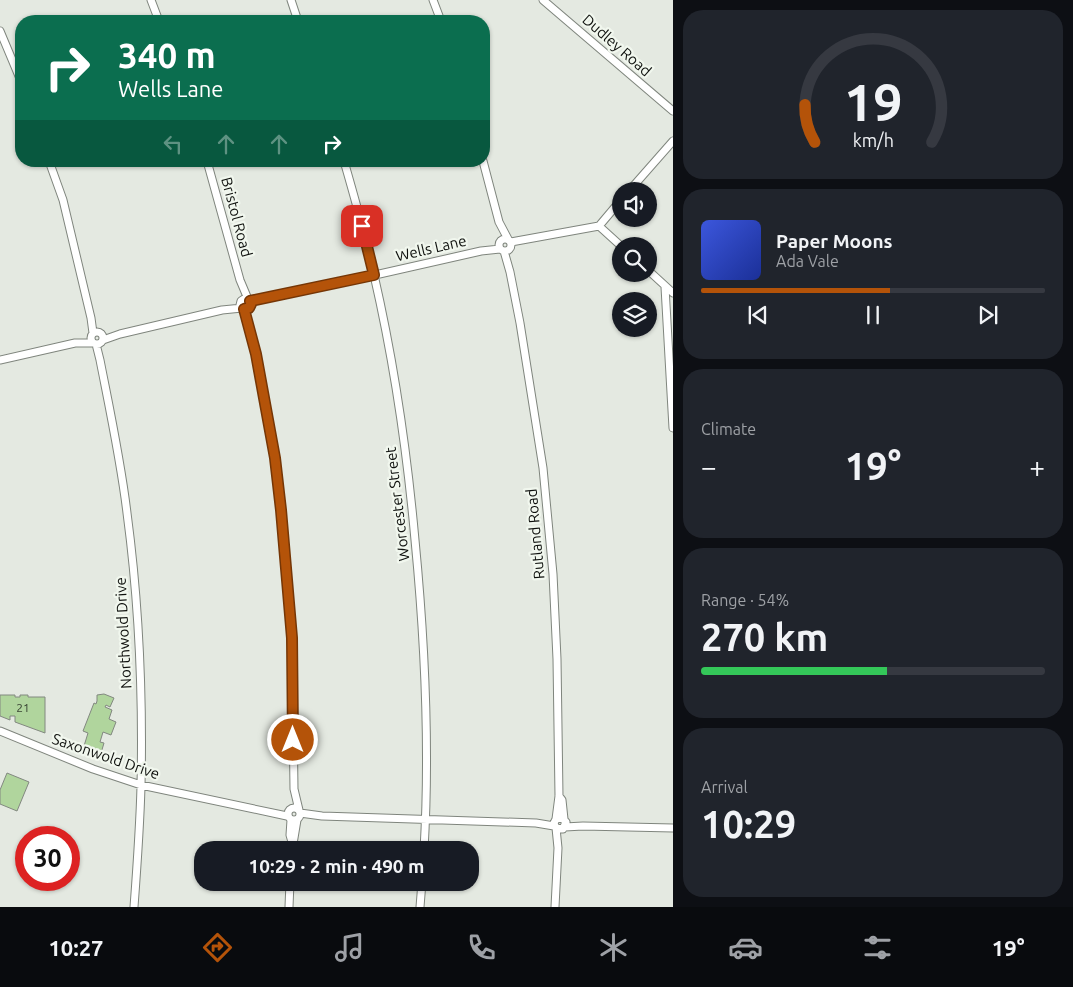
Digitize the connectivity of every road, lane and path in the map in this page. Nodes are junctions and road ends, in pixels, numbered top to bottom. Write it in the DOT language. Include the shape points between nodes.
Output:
graph roads {
  1 [pos="151,0"];
  2 [pos="291,0"];
  3 [pos="433,0"];
  4 [pos="543,0"];
  5 [pos="157,15"];
  6 [pos="296,15"];
  7 [pos="439,15"];
  8 [pos="0,31"];
  9 [pos="15,67"];
  10 [pos="673,111"];
  11 [pos="673,141"];
  12 [pos="51,167"];
  13 [pos="209,167"];
  14 [pos="346,167"];
  15 [pos="485,167"];
  16 [pos="637,182"];
  17 [pos="612,211"];
  18 [pos="599,226"];
  19 [pos="612,238"];
  20 [pos="506,245"];
  21 [pos="374,275"];
  22 [pos="657,279"];
  23 [pos="666,287"];
  24 [pos="673,293"];
  25 [pos="246,304"];
  26 [pos="97,339"];
  27 [pos="0,360"];
  28 [pos="673,428"];
  29 [pos="0,731"];
  30 [pos="141,785"];
  31 [pos="294,815"];
  32 [pos="426,820"];
  33 [pos="560,824"];
  34 [pos="673,828"];
  35 [pos="291,841"];
  36 [pos="425,841"];
  37 [pos="290,891"];
  38 [pos="421,891"];
  39 [pos="134,907"];
  40 [pos="289,907"];
  41 [pos="420,907"];
  42 [pos="554,907"];
  1 -- 5 [label="street"];
  2 -- 6 [label="street"];
  3 -- 7 [label="street"];
  4 -- 10 [label="street, Dudley Road"];
  8 -- 9 [label="street"];
  11 -- 16 [label="street"];
  12 -- 26 [label="street, Northwold Drive" via="63,200"];
  13 -- 25 [label="street, Bristol Road"];
  14 -- 21 [label="street, Worcester Street"];
  15 -- 20 [label="street, Rutland Road"];
  17 -- 18 [label="street"];
  18 -- 19 [label="street"];
  18 -- 20 [label="street, Wells Lane"];
  20 -- 21 [label="street, Wells Lane"];
  20 -- 33 [label="street, Rutland Road" via="544,477 558,668"];
  21 -- 25 [label="street, Wells Lane"];
  21 -- 32 [label="street, Worcester Street" via="394,372 421,596"];
  22 -- 23 [label="street"];
  23 -- 24 [label="street"];
  23 -- 28 [label="street"];
  25 -- 26 [label="street, Wells Lane"];
  25 -- 31 [label="street, Bristol Road" via="275,458 286,557 292,638"];
  26 -- 27 [label="street, Wells Lane"];
  26 -- 30 [label="street, Northwold Drive" via="131,549 139,668"];
  29 -- 30 [label="street, Saxonwold Drive"];
  30 -- 31 [label="street, Saxonwold Drive"];
  30 -- 39 [label="street, Northwold Drive"];
  31 -- 32 [label="street, Saxonwold Drive"];
  31 -- 35 [label="street, Bristol Road"];
  32 -- 33 [label="street, Saxonwold Drive"];
  32 -- 36 [label="street, Worcester Street"];
  33 -- 34 [label="street, Saxonwold Drive"];
  33 -- 42 [label="street, Rutland Road"];
  37 -- 40 [label="street"];
  38 -- 41 [label="street"];
}
